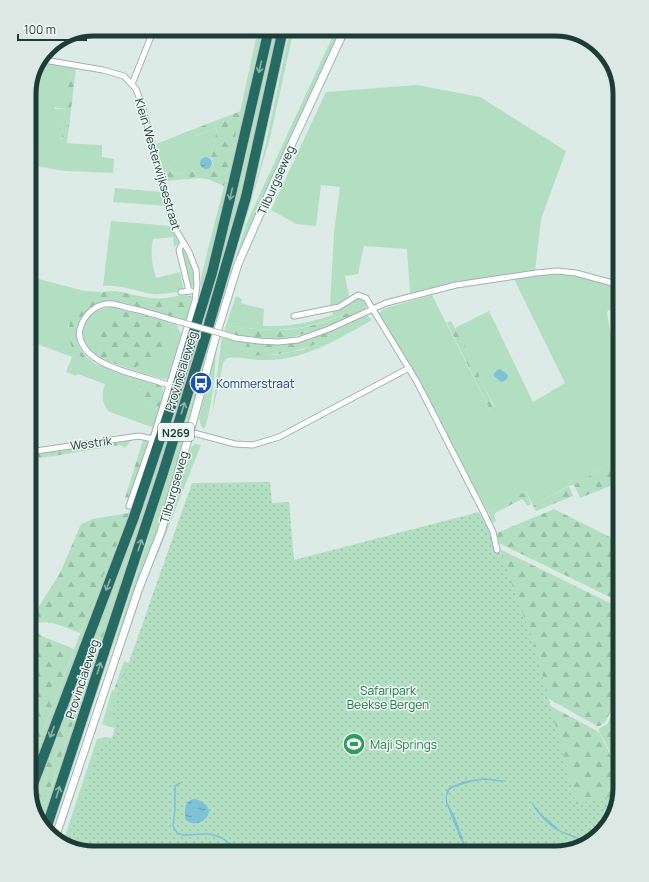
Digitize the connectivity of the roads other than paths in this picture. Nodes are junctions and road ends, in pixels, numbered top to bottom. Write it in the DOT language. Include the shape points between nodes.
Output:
graph roads {
  1 [pos="151,36"];
  2 [pos="267,36"];
  3 [pos="281,36"];
  4 [pos="342,36"];
  5 [pos="47,61"];
  6 [pos="132,84"];
  7 [pos="183,242"];
  8 [pos="613,283"];
  9 [pos="196,290"];
  10 [pos="189,291"];
  11 [pos="181,292"];
  12 [pos="372,309"];
  13 [pos="294,316"];
  14 [pos="409,368"];
  15 [pos="169,385"];
  16 [pos="190,432"];
  17 [pos="152,439"];
  18 [pos="36,451"];
  19 [pos="129,506"];
  20 [pos="497,550"];
  21 [pos="36,776"];
  22 [pos="48,823"];
  23 [pos="57,832"];
  1 -- 6 [label="street"];
  2 -- 21 [label="highway, Provincialeweg / N269, one-way" via="212,273 175,394 134,518"];
  22 -- 3 [label="highway, Provincialeweg / N269, one-way" via="163,473 246,197"];
  4 -- 16 [label="street, Tilburgseweg" via="238,264 214,338"];
  5 -- 6 [label="street, Klein Westerwijksestraat" via="103,70 124,76"];
  6 -- 7 [label="street, Klein Westerwijksestraat" via="142,105 173,225"];
  7 -- 9 [label="street, Klein Westerwijksestraat" via="190,252 196,270"];
  7 -- 10 [label="street, Klein Westerwijksestraat" via="179,250"];
  8 -- 12 [label="street" via="576,273 536,273 456,285"];
  9 -- 10 [label="street"];
  9 -- 15 [label="street, Klein Westerwijksestraat" via="195,301"];
  10 -- 11 [label="street"];
  12 -- 13 [label="street" via="366,298 358,295 339,307"];
  12 -- 14 [label="street"];
  12 -- 15 [label="street, bridge" via="298,340 278,342 236,338 112,304 102,305 88,314 79,332 83,345 94,357 107,364"];
  14 -- 16 [label="street" via="279,437 260,444 235,444"];
  14 -- 20 [label="street" via="476,496 493,532"];
  15 -- 17 [label="street, Klein Westerwijksestraat"];
  16 -- 23 [label="street, Tilburgseweg" via="161,532 136,596"];
  17 -- 18 [label="street, Westrik" via="139,436"];
  17 -- 19 [label="street, Klein Westerwijksestraat"];
}
